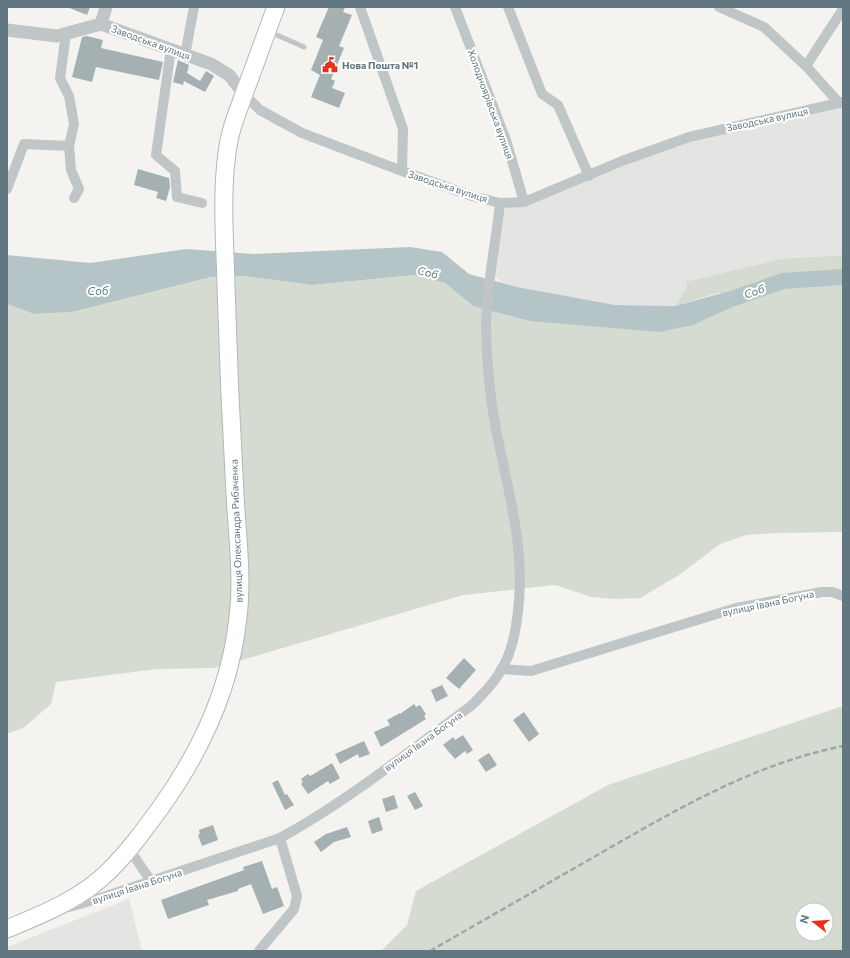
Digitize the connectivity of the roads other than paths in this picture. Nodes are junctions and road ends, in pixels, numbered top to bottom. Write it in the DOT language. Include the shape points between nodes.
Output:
graph roads {
  1 [pos="106,7"];
  2 [pos="194,7"];
  3 [pos="276,7"];
  4 [pos="360,7"];
  5 [pos="455,7"];
  6 [pos="508,7"];
  7 [pos="719,7"];
  8 [pos="843,9"];
  9 [pos="101,24"];
  10 [pos="7,30"];
  11 [pos="267,31"];
  12 [pos="66,34"];
  13 [pos="304,47"];
  14 [pos="171,49"];
  15 [pos="185,55"];
  16 [pos="806,66"];
  17 [pos="244,94"];
  18 [pos="841,103"];
  19 [pos="69,146"];
  20 [pos="402,171"];
  21 [pos="589,176"];
  22 [pos="7,190"];
  23 [pos="74,198"];
  24 [pos="524,202"];
  25 [pos="500,203"];
  26 [pos="202,204"];
  27 [pos="843,596"];
  28 [pos="501,669"];
  29 [pos="280,838"];
  30 [pos="129,849"];
  31 [pos="151,881"];
  32 [pos="48,912"];
  33 [pos="7,929"];
  34 [pos="258,951"];
  1 -- 9 [label="street"];
  2 -- 15 [label="street"];
  3 -- 11 [label="highway"];
  4 -- 20 [label="street" via="403,129"];
  5 -- 24 [label="street, Холодноярівська вулиця" via="506,140"];
  6 -- 21 [label="street" via="542,94 558,105"];
  7 -- 16 [label="street" via="764,27"];
  8 -- 16 [label="street"];
  9 -- 12 [label="street"];
  9 -- 14 [label="street, Заводська вулиця"];
  10 -- 12 [label="street" via="51,36"];
  11 -- 13 [label="lane"];
  11 -- 17 [label="highway"];
  12 -- 19 [label="street" via="60,78 69,96 74,124"];
  14 -- 15 [label="street, Заводська вулиця"];
  14 -- 26 [label="street" via="156,155 175,171 177,197"];
  15 -- 17 [label="street, Заводська вулиця" via="211,64 229,75"];
  16 -- 18 [label="street"];
  17 -- 20 [label="street, Заводська вулиця" via="260,110 302,133"];
  17 -- 30 [label="highway, вулиця Олександра Рибаченка" via="230,131 226,155 224,213 229,393 240,580 238,617 223,688 209,724 191,761 167,799"];
  18 -- 21 [label="street, Заводська вулиця" via="689,137"];
  19 -- 22 [label="street" via="24,144"];
  19 -- 23 [label="street" via="71,170 78,189"];
  20 -- 25 [label="street, Заводська вулиця" via="472,196"];
  21 -- 24 [label="street, Заводська вулиця"];
  24 -- 25 [label="street, Заводська вулиця"];
  25 -- 28 [label="street" via="486,323 491,401 516,521 521,568 513,643"];
  27 -- 28 [label="street, вулиця Івана Богуна" via="822,592 736,608 531,671"];
  28 -- 29 [label="street, вулиця Івана Богуна" via="488,690 471,706 328,809"];
  29 -- 31 [label="street, вулиця Івана Богуна"];
  29 -- 34 [label="street" via="297,896 296,903 294,909"];
  30 -- 31 [label="street"];
  30 -- 32 [label="highway, вулиця Олександра Рибаченка" via="108,872 78,895"];
  31 -- 32 [label="street, вулиця Івана Богуна"];
  32 -- 33 [label="highway, вулиця Івана Богуна"];
}
